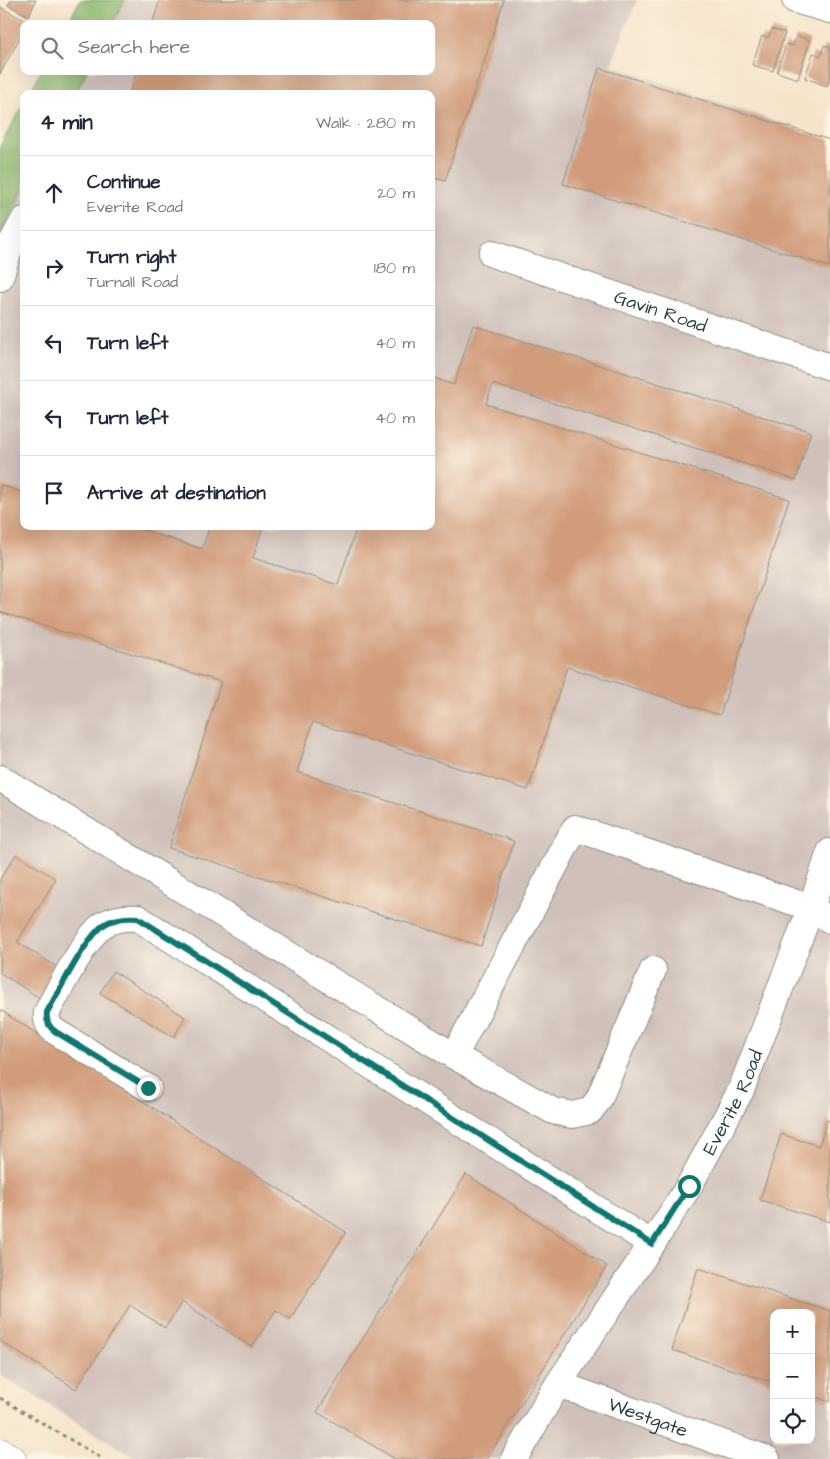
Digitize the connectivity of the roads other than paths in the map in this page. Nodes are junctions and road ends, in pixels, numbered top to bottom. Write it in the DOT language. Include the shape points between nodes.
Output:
graph roads {
  1 [pos="795,0"];
  2 [pos="830,10"];
  3 [pos="20,227"];
  4 [pos="492,254"];
  5 [pos="0,278"];
  6 [pos="830,367"];
  7 [pos="0,778"];
  8 [pos="830,852"];
  9 [pos="820,914"];
  10 [pos="653,970"];
  11 [pos="454,1056"];
  12 [pos="148,1088"];
  13 [pos="652,1244"];
  14 [pos="558,1384"];
  15 [pos="0,1452"];
  16 [pos="12,1459"];
  17 [pos="514,1459"];
  18 [pos="767,1459"];
  1 -- 2 [label="street"];
  3 -- 5 [label="street"];
  4 -- 6 [label="street, Gavin Road"];
  7 -- 11 [label="street"];
  8 -- 9 [label="street, Everite Road"];
  9 -- 11 [label="street" via="575,828"];
  9 -- 13 [label="street, Everite Road" via="741,1090 689,1186"];
  10 -- 11 [label="street" via="599,1099 590,1111 572,1115 553,1111"];
  12 -- 13 [label="street" via="56,1032 46,1020 47,1012 95,933 110,921 126,917 138,918"];
  13 -- 14 [label="street, Everite Road"];
  14 -- 17 [label="street, Everite Road"];
  14 -- 18 [label="street, Westgate"];
  15 -- 16 [label="highway"];
}
